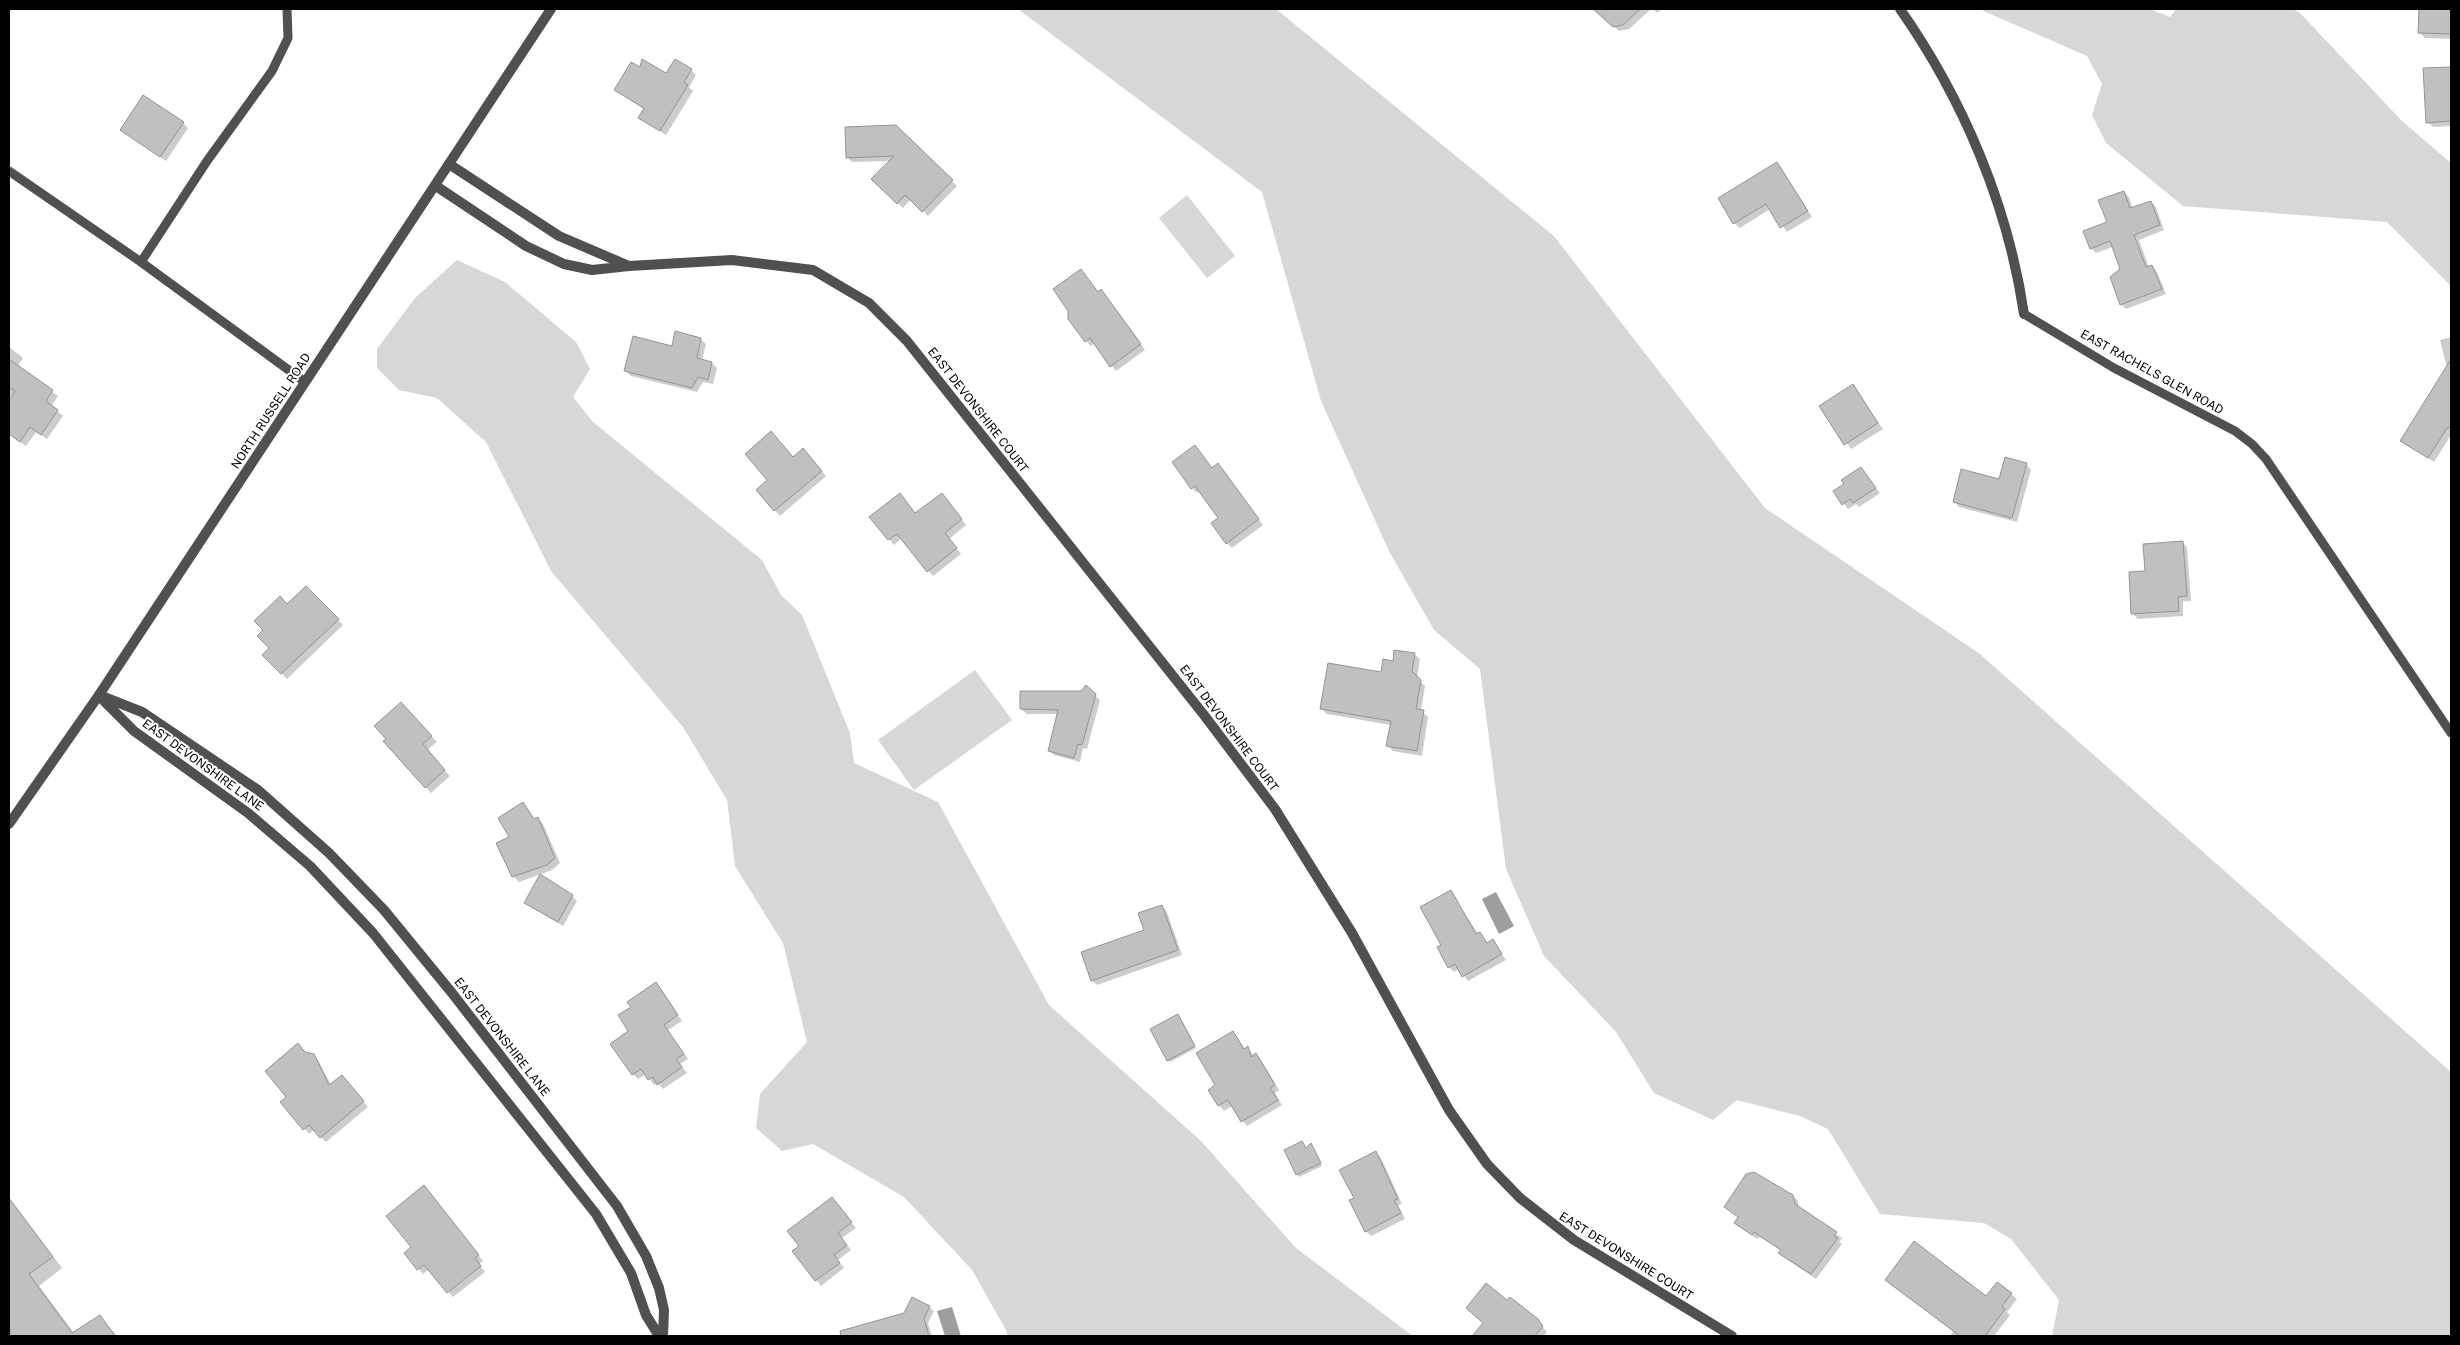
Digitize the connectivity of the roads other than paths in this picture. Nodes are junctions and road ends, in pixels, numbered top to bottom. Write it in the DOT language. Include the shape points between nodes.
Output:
graph roads {
  1 [pos="287,9"];
  2 [pos="551,9"];
  3 [pos="1900,9"];
  4 [pos="449,164"];
  5 [pos="9,171"];
  6 [pos="436,186"];
  7 [pos="141,262"];
  8 [pos="629,266"];
  9 [pos="2024,314"];
  10 [pos="305,382"];
  11 [pos="99,695"];
  12 [pos="2451,732"];
  13 [pos="9,824"];
  14 [pos="659,1336"];
  15 [pos="663,1336"];
  16 [pos="1732,1336"];
  1 -- 7 [label="lane" via="288,38 272,71 207,161"];
  2 -- 4 [label="street, NORTH RUSSELL ROAD"];
  3 -- 9 [label="street, EAST RACHELS GLEN ROAD" via="1921,38 1952,94 1983,159 2019,282"];
  4 -- 6 [label="street, NORTH RUSSELL ROAD"];
  4 -- 8 [label="street, EAST DEVONSHIRE COURT" via="559,236"];
  5 -- 7 [label="lane"];
  6 -- 8 [label="street, EAST DEVONSHIRE COURT" via="526,246 564,264 592,270"];
  6 -- 10 [label="street, NORTH RUSSELL ROAD"];
  7 -- 10 [label="lane"];
  8 -- 16 [label="street, EAST DEVONSHIRE COURT" via="732,260 813,270 881,312 1199,708 1274,809 1352,933 1449,1110 1487,1164 1520,1198 1574,1240"];
  9 -- 12 [label="lane, EAST RACHELS GLEN ROAD" via="2252,444 2266,459"];
  10 -- 11 [label="street, NORTH RUSSELL ROAD"];
  11 -- 13 [label="street, NORTH RUSSELL ROAD"];
  11 -- 14 [label="street, EAST DEVONSHIRE LANE" via="134,731 222,793 290,849 373,933 596,1214 630,1273 646,1315"];
  11 -- 15 [label="street, EAST DEVONSHIRE LANE" via="142,712 258,790 329,853 384,910 617,1206 646,1256 659,1288 664,1310"];
}
